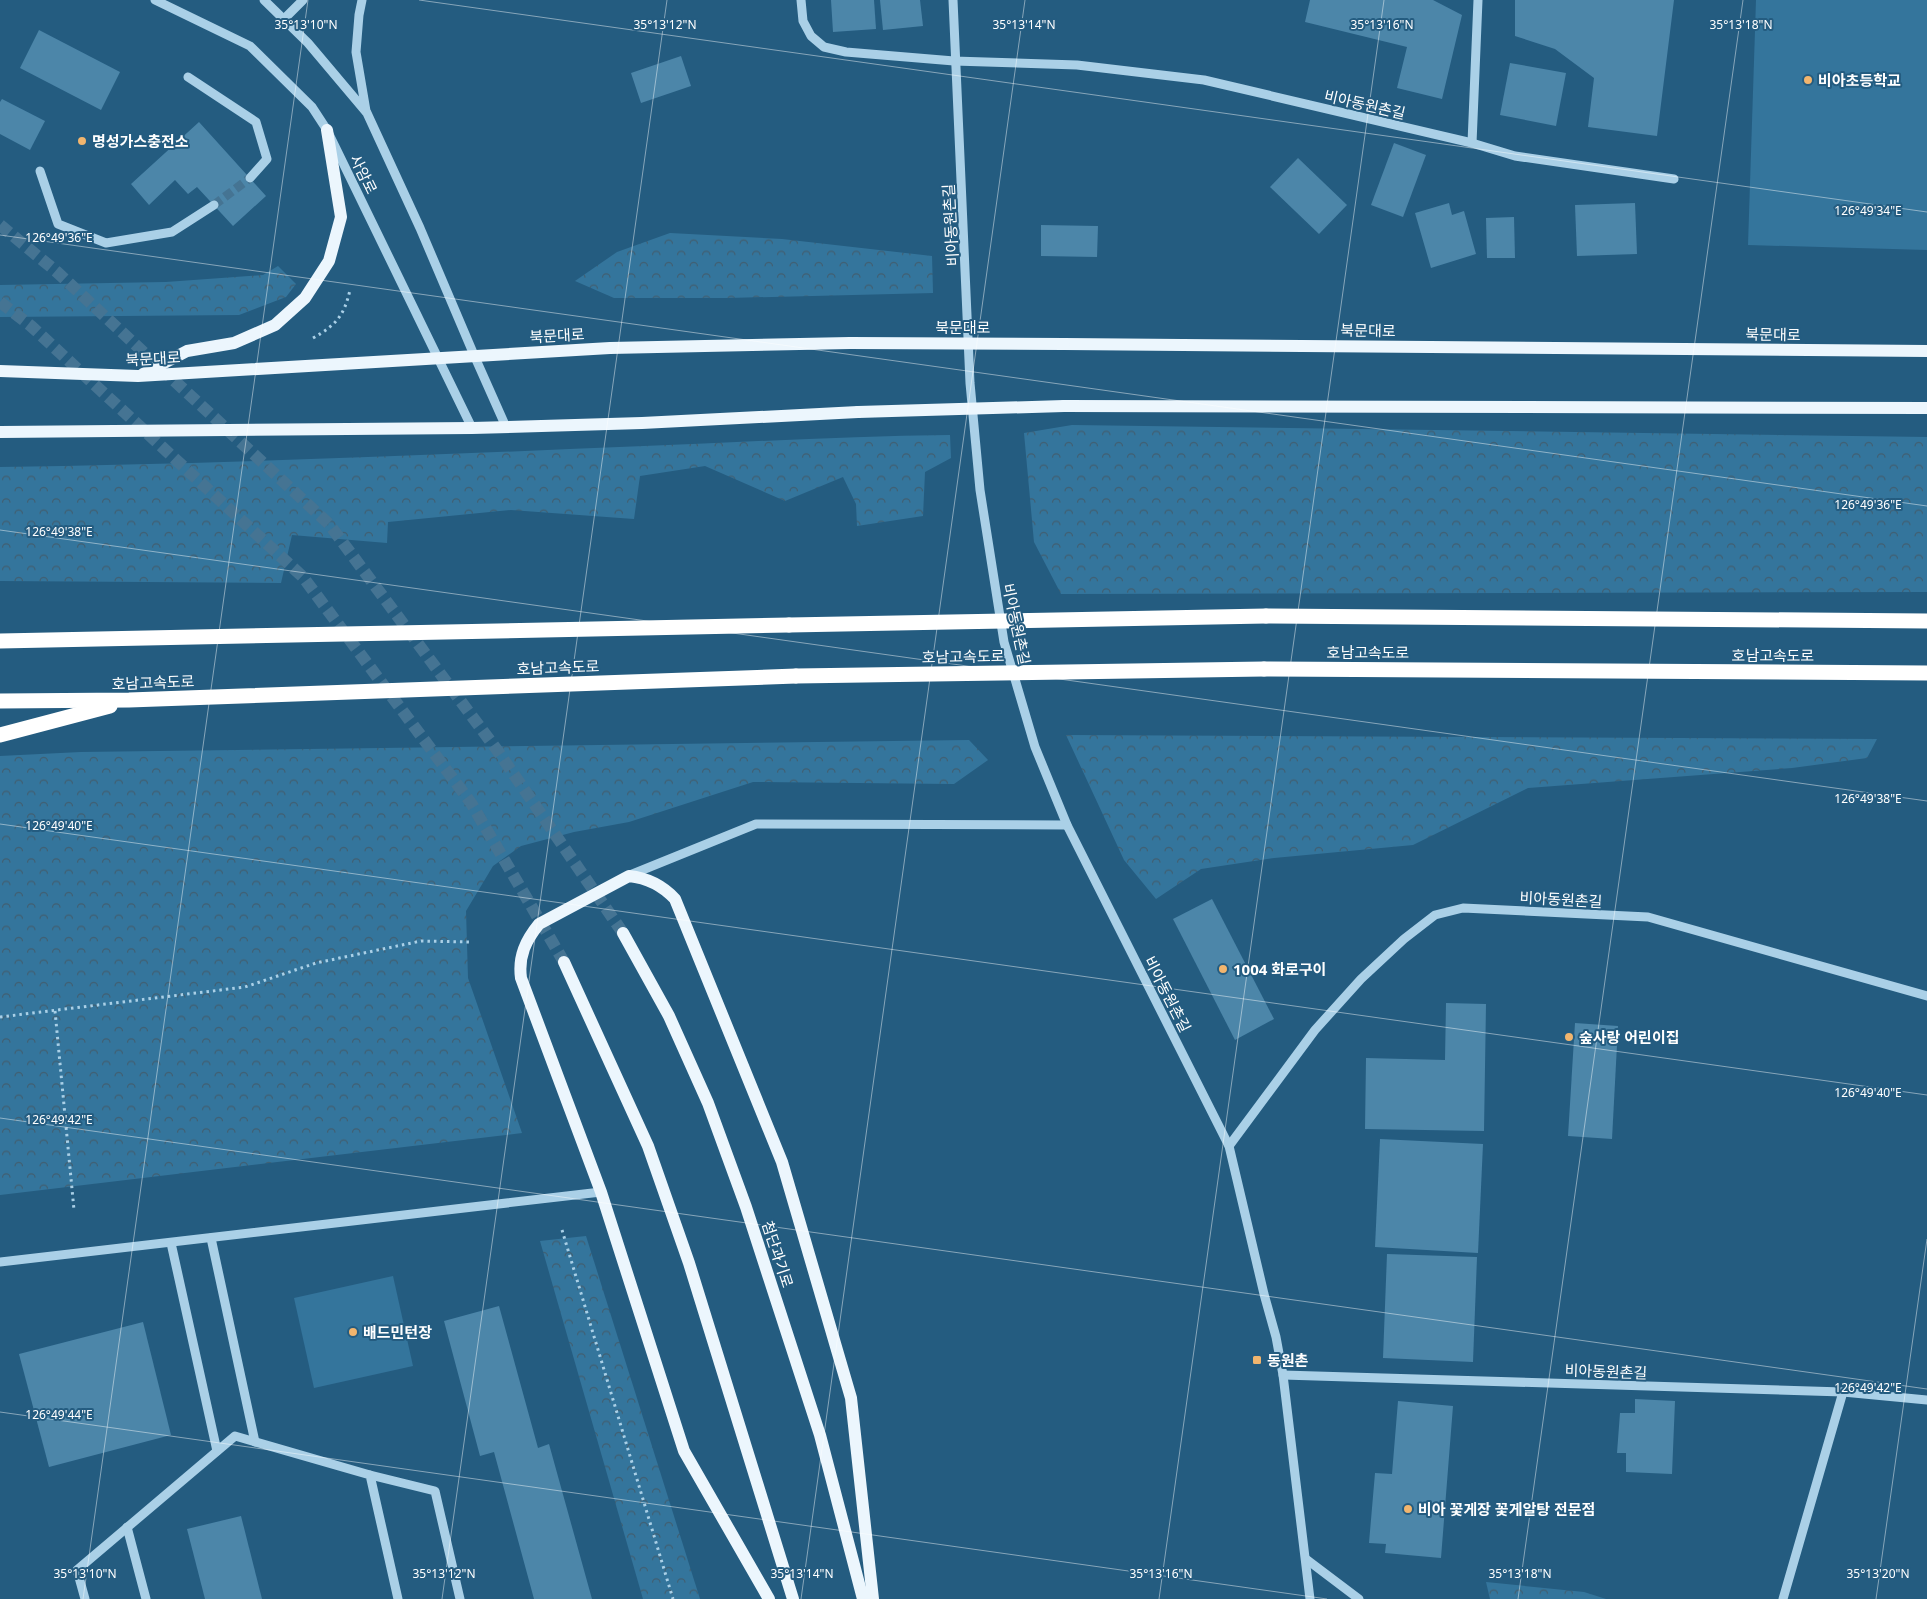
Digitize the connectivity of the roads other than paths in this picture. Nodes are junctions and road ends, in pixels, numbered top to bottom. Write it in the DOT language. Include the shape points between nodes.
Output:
graph roads {
  1 [pos="155,0"];
  2 [pos="264,0"];
  3 [pos="303,0"];
  4 [pos="362,0"];
  5 [pos="801,0"];
  6 [pos="953,0"];
  7 [pos="1478,0"];
  8 [pos="284,19"];
  9 [pos="954,62"];
  10 [pos="188,77"];
  11 [pos="367,113"];
  12 [pos="327,130"];
  13 [pos="1472,143"];
  14 [pos="40,171"];
  15 [pos="250,178"];
  16 [pos="1674,178"];
  17 [pos="214,205"];
  18 [pos="1927,351"];
  19 [pos="474,355"];
  20 [pos="438,358"];
  21 [pos="0,372"];
  22 [pos="138,376"];
  23 [pos="1927,408"];
  24 [pos="506,427"];
  25 [pos="472,428"];
  26 [pos="0,432"];
  27 [pos="1927,621"];
  28 [pos="0,641"];
  29 [pos="1927,673"];
  30 [pos="130,700"];
  31 [pos="0,701"];
  32 [pos="0,736"];
  33 [pos="1067,825"];
  34 [pos="629,876"];
  35 [pos="624,933"];
  36 [pos="564,962"];
  37 [pos="1927,996"];
  38 [pos="1229,1146"];
  39 [pos="601,1192"];
  40 [pos="211,1238"];
  41 [pos="171,1243"];
  42 [pos="0,1262"];
  43 [pos="1283,1375"];
  44 [pos="1843,1392"];
  45 [pos="1927,1400"];
  46 [pos="255,1442"];
  47 [pos="217,1451"];
  48 [pos="370,1475"];
  49 [pos="127,1527"];
  50 [pos="1306,1559"];
  51 [pos="85,1599"];
  52 [pos="146,1599"];
  53 [pos="398,1599"];
  54 [pos="460,1599"];
  55 [pos="769,1599"];
  56 [pos="793,1599"];
  57 [pos="863,1599"];
  58 [pos="873,1599"];
  59 [pos="1310,1599"];
  60 [pos="1359,1599"];
  61 [pos="1782,1599"];
  1 -- 12 [label="street, 사암로" via="250,46 312,107"];
  2 -- 8 [label="street, 사암로"];
  3 -- 8 [label="street"];
  4 -- 11 [label="street" via="356,52"];
  5 -- 9 [label="street" via="803,21 811,36 824,47"];
  6 -- 9 [label="street, 비아동원촌길"];
  7 -- 13 [label="street"];
  8 -- 11 [label="street, 사암로"];
  9 -- 13 [label="street, 비아동원촌길" via="1076,65 1204,80"];
  9 -- 33 [label="street, 비아동원촌길" via="970,383 980,490 1004,642 1035,747"];
  10 -- 15 [label="street" via="256,122 268,159"];
  11 -- 19 [label="street, 사암로"];
  12 -- 20 [label="street, 사암로"];
  12 -- 22 [label="main road" via="341,217 329,261 305,298 274,324 234,343 187,351"];
  13 -- 16 [label="street, 비아동원촌길" via="1515,156"];
  14 -- 17 [label="street" via="58,224 106,242 172,232"];
  18 -- 19 [label="main road, 북문대로, bridge" via="850,343 610,348"];
  19 -- 20 [label="main road, 북문대로"];
  19 -- 24 [label="street, 사암로"];
  20 -- 22 [label="main road, 북문대로"];
  20 -- 25 [label="street, 사암로"];
  21 -- 22 [label="main road, 북문대로"];
  23 -- 24 [label="main road, bridge" via="1064,406"];
  24 -- 25 [label="main road"];
  25 -- 26 [label="main road"];
  27 -- 28 [label="highway, bridge" via="1266,616"];
  29 -- 30 [label="highway, 호남고속도로, bridge" via="1264,669 796,676"];
  30 -- 31 [label="highway, 호남고속도로"];
  30 -- 32 [label="highway"];
  33 -- 34 [label="street" via="756,824"];
  33 -- 38 [label="street, 비아동원촌길"];
  34 -- 39 [label="main road" via="539,924 525,944 519,967"];
  34 -- 58 [label="main road" via="659,884 675,899 782,1162 851,1398"];
  35 -- 57 [label="main road, 첨단과기로" via="669,1016 704,1094 746,1207 820,1435"];
  36 -- 56 [label="main road" via="654,1164 689,1263"];
  37 -- 38 [label="street, 비아동원촌길" via="1648,917 1463,908 1435,915 1361,979 1315,1030"];
  38 -- 43 [label="street, 비아동원촌길"];
  39 -- 40 [label="street"];
  39 -- 55 [label="main road" via="684,1451"];
  40 -- 41 [label="street"];
  40 -- 46 [label="street"];
  41 -- 42 [label="street"];
  41 -- 47 [label="street"];
  43 -- 44 [label="street, 비아동원촌길"];
  43 -- 50 [label="street, 비아동원촌길"];
  44 -- 45 [label="street, 비아동원촌길"];
  44 -- 61 [label="street"];
  46 -- 47 [label="street" via="234,1436"];
  46 -- 48 [label="street"];
  47 -- 49 [label="street"];
  48 -- 53 [label="street"];
  48 -- 54 [label="street" via="435,1491"];
  49 -- 51 [label="street" via="77,1570"];
  49 -- 52 [label="street"];
  50 -- 59 [label="street, 비아동원촌길"];
  50 -- 60 [label="street"];
}
